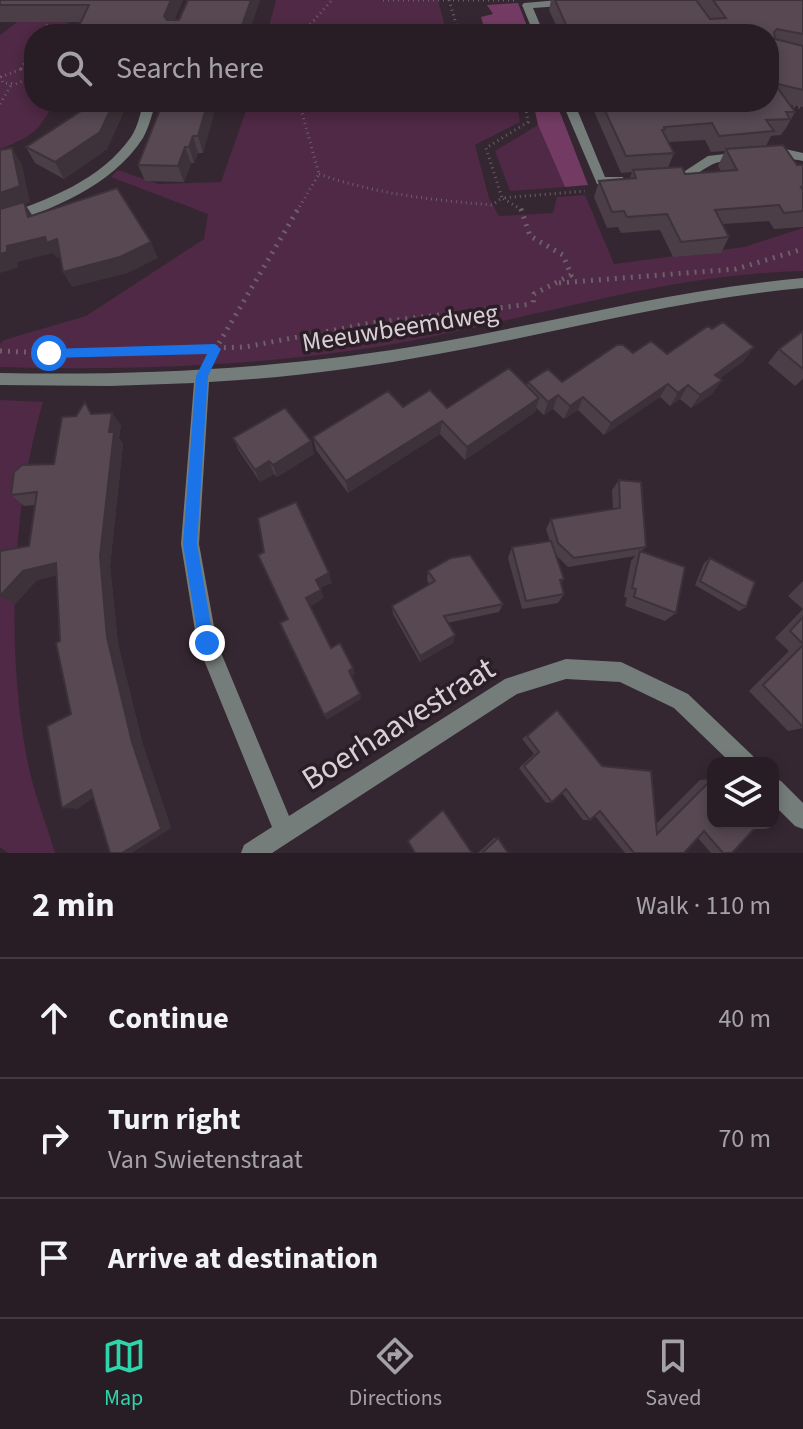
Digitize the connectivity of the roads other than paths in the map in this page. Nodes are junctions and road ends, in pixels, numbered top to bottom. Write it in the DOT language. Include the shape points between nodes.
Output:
graph roads {
  1 [pos="605,0"];
  2 [pos="535,24"];
  3 [pos="146,112"];
  4 [pos="572,112"];
  5 [pos="803,157"];
  6 [pos="659,177"];
  7 [pos="630,179"];
  8 [pos="0,221"];
  9 [pos="803,283"];
  10 [pos="202,376"];
  11 [pos="0,379"];
  12 [pos="740,757"];
  13 [pos="779,795"];
  14 [pos="803,818"];
  15 [pos="285,832"];
  16 [pos="252,853"];
  1 -- 2 [label="street" via="527,5"];
  3 -- 8 [label="street" via="137,137 101,174 58,202"];
  4 -- 7 [label="street" via="601,181"];
  5 -- 6 [label="street" via="785,153 712,159 688,175"];
  9 -- 10 [label="street, Meeuwbeemdweg" via="676,297 440,348 323,366"];
  10 -- 11 [label="street, Meeuwbeemdweg" via="81,382"];
  10 -- 15 [label="street" via="190,544 207,643"];
  12 -- 15 [label="street, Boerhaavestraat" via="681,701 621,672 566,669 512,686"];
  13 -- 14 [label="street"];
  15 -- 16 [label="street, Boerhaavestraat"];
}
